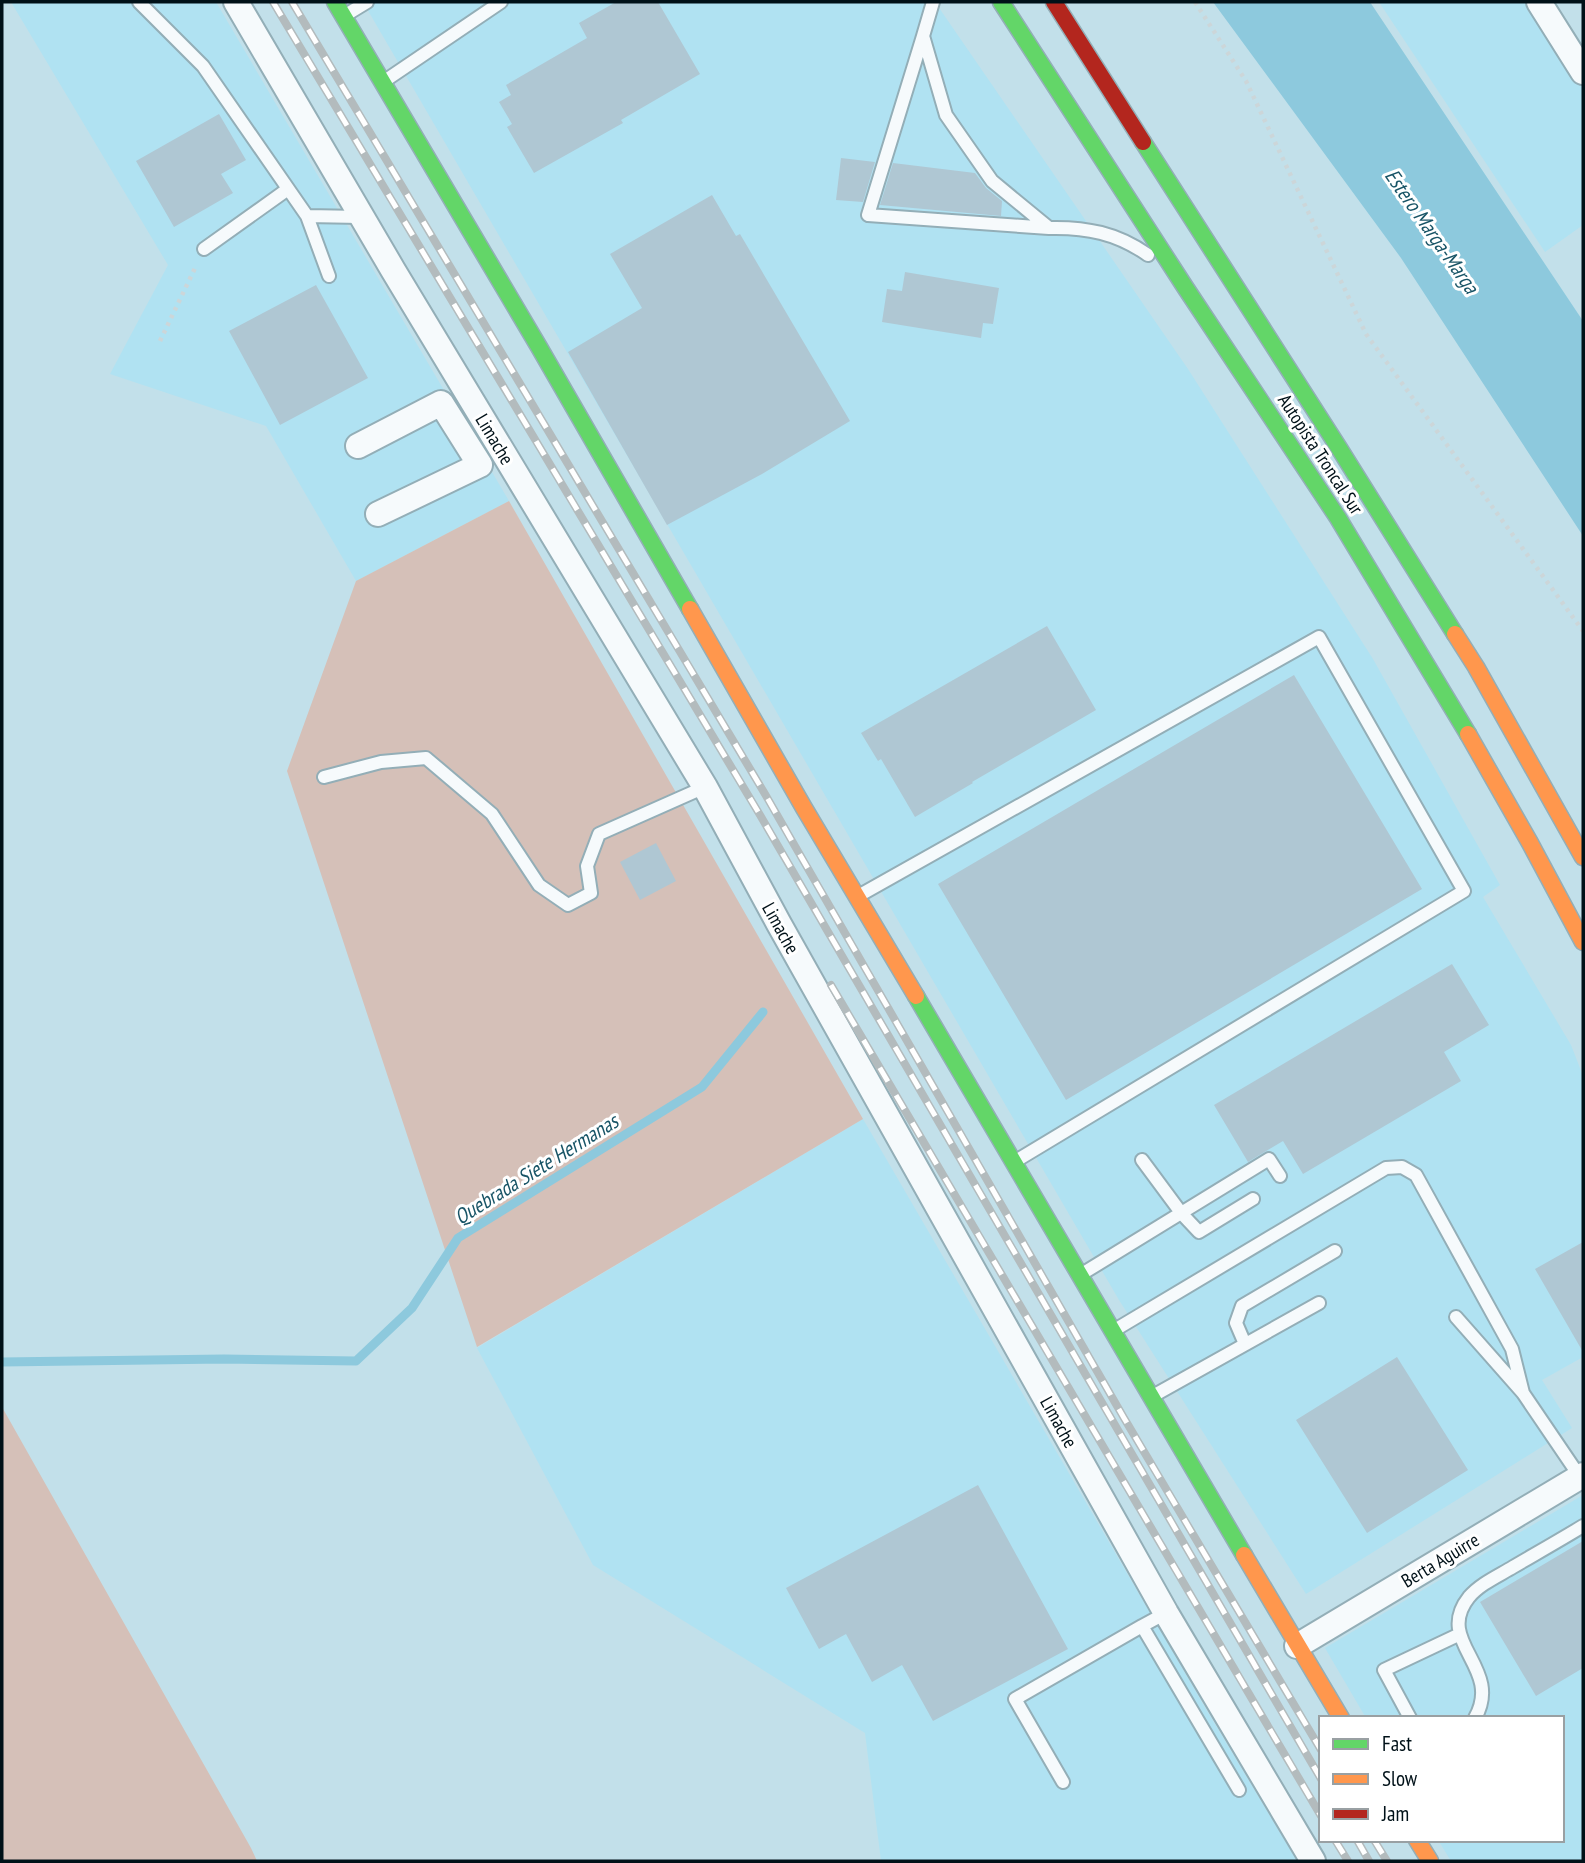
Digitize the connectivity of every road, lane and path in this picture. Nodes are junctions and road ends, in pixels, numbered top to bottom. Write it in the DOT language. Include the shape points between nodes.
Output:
graph roads {
  1 [pos="139,2"];
  2 [pos="236,2"];
  3 [pos="335,2"];
  4 [pos="367,2"];
  5 [pos="501,2"];
  6 [pos="933,2"];
  7 [pos="1001,2"];
  8 [pos="1054,2"];
  9 [pos="1195,2"];
  10 [pos="1539,2"];
  11 [pos="343,16"];
  12 [pos="923,36"];
  13 [pos="1583,72"];
  14 [pos="382,83"];
  15 [pos="288,189"];
  16 [pos="307,216"];
  17 [pos="361,217"];
  18 [pos="1049,228"];
  19 [pos="204,249"];
  20 [pos="329,276"];
  21 [pos="1186,288"];
  22 [pos="160,341"];
  23 [pos="490,431"];
  24 [pos="468,443"];
  25 [pos="358,446"];
  26 [pos="379,513"];
  27 [pos="1583,631"];
  28 [pos="324,777"];
  29 [pos="705,787"];
  30 [pos="1583,857"];
  31 [pos="859,896"];
  32 [pos="1583,942"];
  33 [pos="1142,1160"];
  34 [pos="1014,1162"];
  35 [pos="1280,1176"];
  36 [pos="1253,1199"];
  37 [pos="1182,1214"];
  38 [pos="1335,1251"];
  39 [pos="1080,1275"];
  40 [pos="1319,1303"];
  41 [pos="1456,1317"];
  42 [pos="1113,1331"];
  43 [pos="1245,1344"];
  44 [pos="1524,1393"];
  45 [pos="1151,1397"];
  46 [pos="1582,1476"];
  47 [pos="1583,1526"];
  48 [pos="1166,1613"];
  49 [pos="1142,1626"];
  50 [pos="1458,1635"];
  51 [pos="1297,1646"];
  52 [pos="1341,1716"];
  53 [pos="1409,1716"];
  54 [pos="1476,1716"];
  55 [pos="1063,1782"];
  56 [pos="1239,1790"];
  57 [pos="1418,1842"];
  58 [pos="1313,1861"];
  59 [pos="1430,1861"];
  1 -- 15 [label="lane" via="203,66"];
  2 -- 17 [label="street, Limache"];
  3 -- 11 [label="main road"];
  4 -- 11 [label="lane"];
  5 -- 14 [label="lane"];
  6 -- 12 [label="lane"];
  7 -- 21 [label="main road, Autopista Troncal Sur"];
  8 -- 30 [label="main road, Autopista Troncal Sur" via="1476,667"];
  9 -- 27 [label="path" via="1246,81 1366,334"];
  10 -- 13 [label="street"];
  11 -- 14 [label="main road"];
  12 -- 18 [label="lane" via="946,115 992,181"];
  12 -- 18 [label="lane" via="868,215"];
  14 -- 31 [label="main road"];
  15 -- 16 [label="lane"];
  15 -- 19 [label="lane"];
  16 -- 17 [label="lane"];
  16 -- 20 [label="lane"];
  17 -- 23 [label="street, Limache"];
  18 -- 21 [label="lane" via="1094,230 1116,237 1147,254"];
  19 -- 22 [label="path"];
  21 -- 32 [label="main road, Autopista Troncal Sur" via="1379,584 1499,787"];
  23 -- 24 [label="street"];
  23 -- 29 [label="street, Limache"];
  24 -- 25 [label="street" via="441,404"];
  24 -- 26 [label="street" via="480,465"];
  28 -- 29 [label="lane" via="382,762 426,758 492,814 539,885 568,905 591,893 587,866 599,834"];
  29 -- 48 [label="street, Limache"];
  31 -- 34 [label="main road"];
  31 -- 34 [label="lane" via="1319,637 1464,891"];
  33 -- 37 [label="lane"];
  34 -- 39 [label="main road"];
  35 -- 37 [label="lane" via="1269,1159"];
  36 -- 37 [label="lane" via="1199,1232"];
  37 -- 39 [label="lane"];
  38 -- 43 [label="lane" via="1242,1306 1236,1324"];
  39 -- 42 [label="main road"];
  40 -- 43 [label="lane"];
  41 -- 44 [label="lane"];
  42 -- 44 [label="lane" via="1386,1168 1402,1167 1416,1175 1512,1349"];
  42 -- 45 [label="main road"];
  43 -- 45 [label="lane"];
  44 -- 46 [label="lane"];
  45 -- 51 [label="main road"];
  46 -- 51 [label="street, Berta Aguirre"];
  47 -- 50 [label="lane" via="1475,1591 1459,1616"];
  48 -- 49 [label="lane"];
  48 -- 58 [label="street, Limache"];
  49 -- 55 [label="lane" via="1015,1699"];
  49 -- 56 [label="lane"];
  50 -- 53 [label="lane" via="1384,1670"];
  50 -- 54 [label="lane" via="1481,1679"];
  51 -- 52 [label="main road"];
  57 -- 59 [label="main road"];
}
